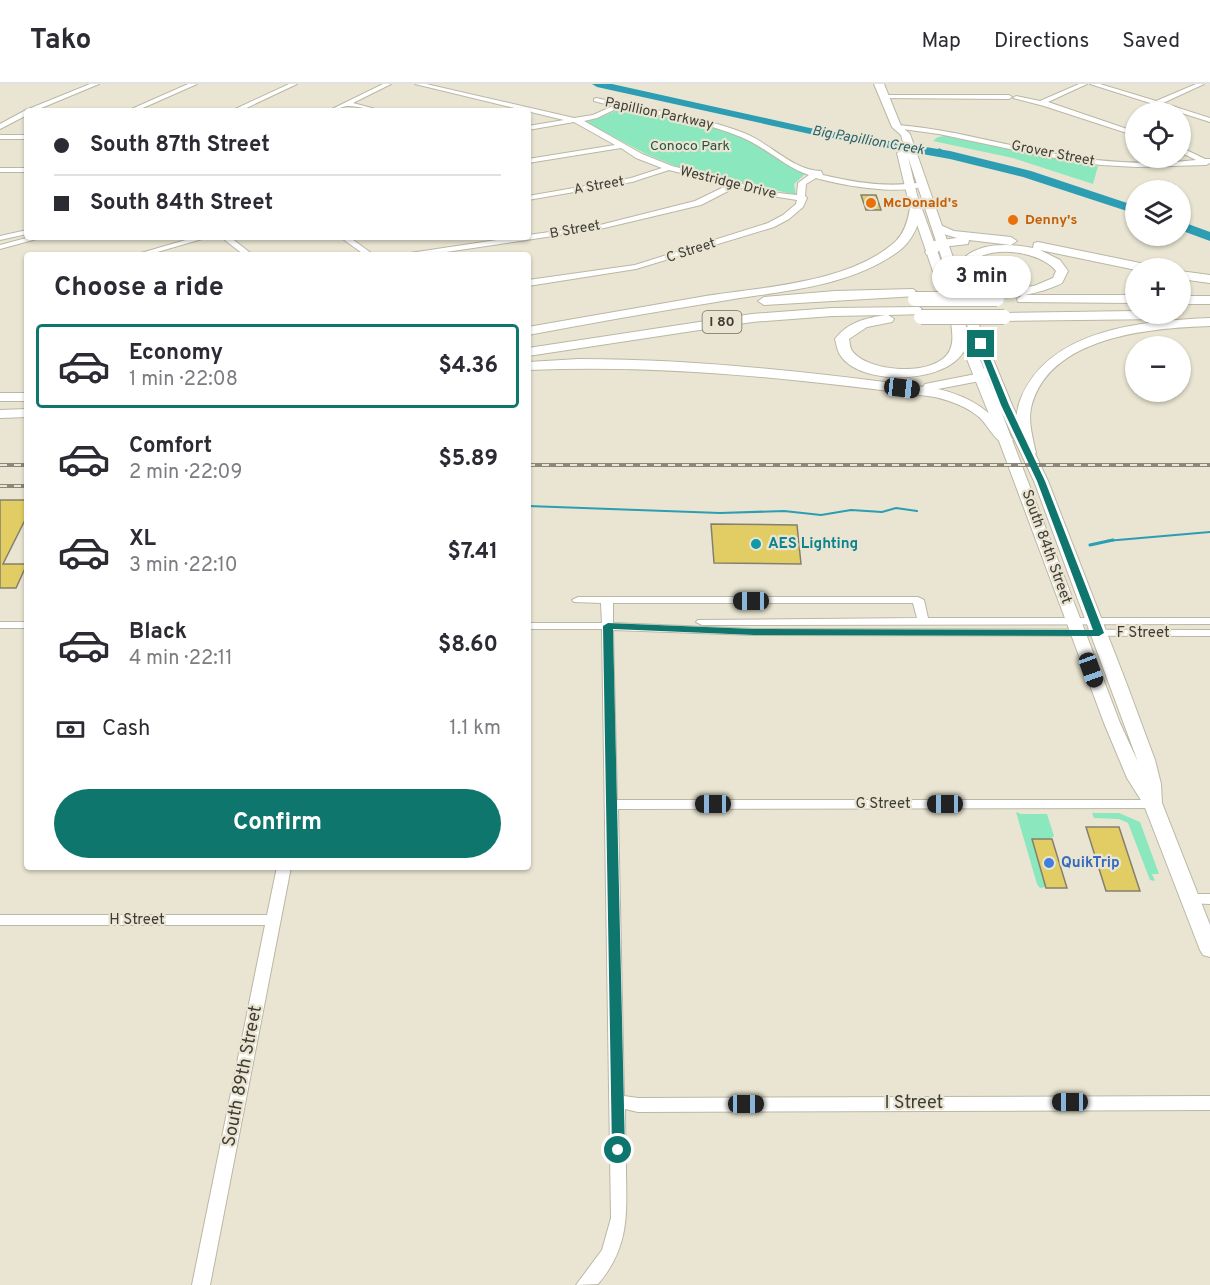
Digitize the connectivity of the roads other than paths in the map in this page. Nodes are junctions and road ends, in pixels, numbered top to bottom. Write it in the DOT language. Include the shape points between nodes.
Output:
graph roads {
  1 [pos="96,84"];
  2 [pos="194,84"];
  3 [pos="294,84"];
  4 [pos="388,84"];
  5 [pos="418,84"];
  6 [pos="879,84"];
  7 [pos="1084,84"];
  8 [pos="1093,84"];
  9 [pos="1201,84"];
  10 [pos="884,97"];
  11 [pos="596,100"];
  12 [pos="606,102"];
  13 [pos="1150,102"];
  14 [pos="1160,102"];
  15 [pos="1041,103"];
  16 [pos="347,104"];
  17 [pos="620,105"];
  18 [pos="36,108"];
  19 [pos="137,108"];
  20 [pos="241,108"];
  21 [pos="338,108"];
  22 [pos="366,108"];
  23 [pos="524,108"];
  24 [pos="531,109"];
  25 [pos="24,113"];
  26 [pos="1191,114"];
  27 [pos="560,116"];
  28 [pos="575,120"];
  29 [pos="1210,120"];
  30 [pos="531,121"];
  31 [pos="531,127"];
  32 [pos="0,128"];
  33 [pos="1125,130"];
  34 [pos="899,131"];
  35 [pos="0,137"];
  36 [pos="24,137"];
  37 [pos="622,146"];
  38 [pos="1191,154"];
  39 [pos="531,161"];
  40 [pos="1208,162"];
  41 [pos="669,168"];
  42 [pos="0,170"];
  43 [pos="24,170"];
  44 [pos="817,173"];
  45 [pos="910,183"];
  46 [pos="923,184"];
  47 [pos="734,185"];
  48 [pos="531,197"];
  49 [pos="802,198"];
  50 [pos="916,208"];
  51 [pos="938,228"];
  52 [pos="24,233"];
  53 [pos="0,238"];
  54 [pos="531,239"];
  55 [pos="28,240"];
  56 [pos="194,240"];
  57 [pos="229,240"];
  58 [pos="348,240"];
  59 [pos="527,240"];
  60 [pos="943,243"];
  61 [pos="1029,244"];
  62 [pos="0,247"];
  63 [pos="466,251"];
  64 [pos="149,252"];
  65 [pos="245,252"];
  66 [pos="366,252"];
  67 [pos="931,252"];
  68 [pos="1125,264"];
  69 [pos="1191,276"];
  70 [pos="1210,279"];
  71 [pos="531,283"];
  72 [pos="954,289"];
  73 [pos="1125,299"];
  74 [pos="1191,300"];
  75 [pos="1210,300"];
  76 [pos="917,305"];
  77 [pos="999,305"];
  78 [pos="1125,311"];
  79 [pos="1191,312"];
  80 [pos="1210,313"];
  81 [pos="962,320"];
  82 [pos="1210,322"];
  83 [pos="531,329"];
  84 [pos="531,337"];
  85 [pos="531,352"];
  86 [pos="531,366"];
  87 [pos="985,373"];
  88 [pos="886,386"];
  89 [pos="0,397"];
  90 [pos="24,397"];
  91 [pos="24,413"];
  92 [pos="0,414"];
  93 [pos="1006,440"];
  94 [pos="1029,453"];
  95 [pos="578,600"];
  96 [pos="608,601"];
  97 [pos="923,621"];
  98 [pos="1210,621"];
  99 [pos="0,625"];
  100 [pos="24,625"];
  101 [pos="531,626"];
  102 [pos="608,626"];
  103 [pos="1076,627"];
  104 [pos="1097,627"];
  105 [pos="1210,633"];
  106 [pos="1153,804"];
  107 [pos="613,805"];
  108 [pos="283,870"];
  109 [pos="1200,899"];
  110 [pos="0,920"];
  111 [pos="273,920"];
  112 [pos="1210,950"];
  113 [pos="619,1101"];
  114 [pos="1210,1102"];
  115 [pos="588,1283"];
  116 [pos="201,1285"];
  1 -- 18 [label="street"];
  2 -- 19 [label="street"];
  3 -- 20 [label="street"];
  4 -- 16 [label="street"];
  5 -- 23 [label="street, Westridge Drive"];
  6 -- 10 [label="main road"];
  7 -- 15 [label="street"];
  8 -- 13 [label="street"];
  9 -- 14 [label="street"];
  10 -- 15 [label="street" via="1013,98"];
  10 -- 34 [label="main road"];
  11 -- 12 [label="street, Papillion Parkway"];
  12 -- 17 [label="street, Papillion Parkway"];
  12 -- 27 [label="street" via="589,111"];
  15 -- 33 [label="street"];
  16 -- 21 [label="street"];
  16 -- 22 [label="street"];
  17 -- 28 [label="street" via="600,115"];
  17 -- 44 [label="street, Papillion Parkway" via="737,132 762,143 793,165"];
  24 -- 27 [label="street, Westridge Drive"];
  25 -- 32 [label="street"];
  26 -- 29 [label="street"];
  27 -- 28 [label="street, Westridge Drive"];
  27 -- 30 [label="street"];
  28 -- 31 [label="street"];
  28 -- 37 [label="street, Westridge Drive"];
  34 -- 40 [label="street, Grover Street" via="943,131 1088,162"];
  34 -- 45 [label="main road"];
  34 -- 46 [label="main road"];
  35 -- 36 [label="street"];
  37 -- 39 [label="street"];
  37 -- 41 [label="street, Westridge Drive"];
  38 -- 40 [label="street"];
  41 -- 47 [label="street, Westridge Drive"];
  41 -- 48 [label="street, A Street" via="632,180"];
  42 -- 43 [label="street"];
  44 -- 45 [label="street, Papillion Parkway" via="853,183"];
  44 -- 49 [label="street, C Street" via="802,183"];
  45 -- 46 [label="street, Papillion Parkway"];
  45 -- 50 [label="main road"];
  46 -- 51 [label="main road"];
  47 -- 49 [label="street, Westridge Drive"];
  47 -- 54 [label="street, B Street" via="710,199 673,210"];
  49 -- 71 [label="street, C Street" via="795,210 776,223 664,259"];
  50 -- 67 [label="main road"];
  50 -- 83 [label="highway" via="915,224 906,238 891,251 856,269 785,286"];
  51 -- 60 [label="main road"];
  51 -- 61 [label="highway" via="951,234"];
  52 -- 53 [label="street"];
  55 -- 62 [label="street"];
  56 -- 64 [label="street"];
  57 -- 65 [label="street"];
  58 -- 66 [label="street"];
  59 -- 63 [label="street, B Street"];
  60 -- 61 [label="highway" via="979,240"];
  60 -- 67 [label="highway"];
  60 -- 72 [label="main road"];
  61 -- 68 [label="highway"];
  67 -- 72 [label="main road"];
  69 -- 70 [label="highway"];
  72 -- 77 [label="highway" via="965,262 985,251 1030,251 1056,261 1062,271 1058,280 1024,291"];
  73 -- 77 [label="highway, I 80"];
  74 -- 75 [label="highway"];
  76 -- 77 [label="highway, bridge"];
  76 -- 77 [label="highway, I 80, bridge"];
  76 -- 81 [label="highway" via="854,327 842,339 843,349 858,363 880,371 927,371 945,364 956,353"];
  76 -- 84 [label="highway, I 80" via="793,302"];
  76 -- 85 [label="highway, I 80" via="752,318"];
  77 -- 78 [label="highway, I 80"];
  77 -- 80 [label="highway"];
  79 -- 80 [label="highway"];
  81 -- 87 [label="main road, South 84th Street"];
  82 -- 94 [label="highway" via="1163,325 1112,335 1078,347 1052,363 1034,384 1024,406"];
  86 -- 88 [label="highway" via="595,362 681,364"];
  87 -- 88 [label="highway" via="938,387"];
  87 -- 93 [label="main road, South 84th Street"];
  87 -- 94 [label="main road, South 84th Street"];
  88 -- 93 [label="highway" via="962,399 988,415"];
  89 -- 90 [label="highway"];
  91 -- 92 [label="highway"];
  93 -- 103 [label="main road, South 84th Street"];
  94 -- 104 [label="main road, South 84th Street"];
  95 -- 96 [label="street"];
  96 -- 97 [label="street" via="918,600"];
  96 -- 102 [label="street"];
  97 -- 102 [label="street, F Street"];
  97 -- 103 [label="street, F Street"];
  98 -- 104 [label="street, F Street"];
  99 -- 100 [label="street"];
  101 -- 102 [label="street, F Street"];
  102 -- 103 [label="street, F Street" via="754,632"];
  102 -- 107 [label="street"];
  103 -- 104 [label="street, F Street"];
  103 -- 106 [label="main road, South 84th Street" via="1126,758"];
  104 -- 105 [label="street, F Street"];
  104 -- 106 [label="main road, South 84th Street" via="1146,760"];
  106 -- 107 [label="street, G Street"];
  106 -- 109 [label="main road, South 84th Street"];
  107 -- 113 [label="street"];
  108 -- 111 [label="street, South 89th Street"];
  109 -- 112 [label="main road, South 84th Street"];
  110 -- 111 [label="street, H Street"];
  111 -- 116 [label="street, South 89th Street"];
  113 -- 114 [label="street, I Street" via="638,1105"];
  113 -- 115 [label="street" via="618,1228 609,1256"];
}
